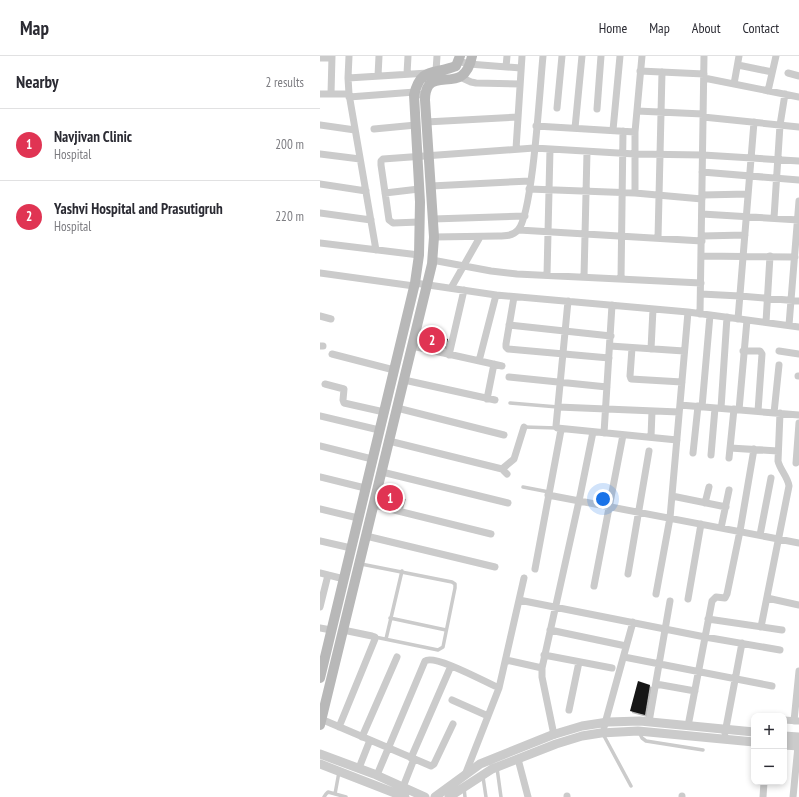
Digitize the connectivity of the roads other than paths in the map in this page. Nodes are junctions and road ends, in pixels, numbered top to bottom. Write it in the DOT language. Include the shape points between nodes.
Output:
graph roads {
  1 [pos="349,56"];
  2 [pos="379,56"];
  3 [pos="408,56"];
  4 [pos="437,56"];
  5 [pos="508,56"];
  6 [pos="522,56"];
  7 [pos="543,56"];
  8 [pos="562,56"];
  9 [pos="582,56"];
  10 [pos="601,56"];
  11 [pos="620,56"];
  12 [pos="642,56"];
  13 [pos="704,56"];
  14 [pos="739,56"];
  15 [pos="776,56"];
  16 [pos="332,57"];
  17 [pos="320,58"];
  18 [pos="459,58"];
  19 [pos="471,60"];
  20 [pos="738,65"];
  21 [pos="506,67"];
  22 [pos="521,68"];
  23 [pos="640,71"];
  24 [pos="432,72"];
  25 [pos="662,72"];
  26 [pos="772,72"];
  27 [pos="788,73"];
  28 [pos="407,74"];
  29 [pos="378,76"];
  30 [pos="704,76"];
  31 [pos="799,76"];
  32 [pos="460,77"];
  33 [pos="348,78"];
  34 [pos="520,84"];
  35 [pos="734,84"];
  36 [pos="768,91"];
  37 [pos="415,92"];
  38 [pos="320,94"];
  39 [pos="331,94"];
  40 [pos="785,94"];
  41 [pos="349,95"];
  42 [pos="425,97"];
  43 [pos="799,97"];
  44 [pos="557,108"];
  45 [pos="597,110"];
  46 [pos="637,111"];
  47 [pos="660,112"];
  48 [pos="703,116"];
  49 [pos="518,117"];
  50 [pos="426,122"];
  51 [pos="754,122"];
  52 [pos="320,125"];
  53 [pos="416,125"];
  54 [pos="780,125"];
  55 [pos="536,126"];
  56 [pos="799,127"];
  57 [pos="575,128"];
  58 [pos="374,129"];
  59 [pos="355,130"];
  60 [pos="613,130"];
  61 [pos="624,131"];
  62 [pos="636,132"];
  63 [pos="534,148"];
  64 [pos="550,149"];
  65 [pos="516,150"];
  66 [pos="587,152"];
  67 [pos="320,154"];
  68 [pos="623,154"];
  69 [pos="635,154"];
  70 [pos="429,155"];
  71 [pos="660,155"];
  72 [pos="703,155"];
  73 [pos="417,156"];
  74 [pos="751,158"];
  75 [pos="360,159"];
  76 [pos="778,160"];
  77 [pos="799,161"];
  78 [pos="702,172"];
  79 [pos="749,176"];
  80 [pos="777,178"];
  81 [pos="799,180"];
  82 [pos="320,184"];
  83 [pos="530,185"];
  84 [pos="431,186"];
  85 [pos="419,189"];
  86 [pos="549,190"];
  87 [pos="366,191"];
  88 [pos="587,191"];
  89 [pos="385,193"];
  90 [pos="622,193"];
  91 [pos="635,193"];
  92 [pos="748,194"];
  93 [pos="659,196"];
  94 [pos="702,197"];
  95 [pos="799,201"];
  96 [pos="320,213"];
  97 [pos="702,214"];
  98 [pos="525,216"];
  99 [pos="746,216"];
  100 [pos="774,218"];
  101 [pos="433,219"];
  102 [pos="371,220"];
  103 [pos="798,220"];
  104 [pos="419,222"];
  105 [pos="519,230"];
  106 [pos="548,232"];
  107 [pos="586,234"];
  108 [pos="745,235"];
  109 [pos="622,236"];
  110 [pos="434,237"];
  111 [pos="480,237"];
  112 [pos="658,238"];
  113 [pos="702,239"];
  114 [pos="320,243"];
  115 [pos="376,250"];
  116 [pos="419,255"];
  117 [pos="701,256"];
  118 [pos="743,256"];
  119 [pos="770,256"];
  120 [pos="795,257"];
  121 [pos="432,260"];
  122 [pos="463,266"];
  123 [pos="320,273"];
  124 [pos="547,275"];
  125 [pos="584,277"];
  126 [pos="621,279"];
  127 [pos="701,283"];
  128 [pos="415,285"];
  129 [pos="427,285"];
  130 [pos="451,288"];
  131 [pos="464,290"];
  132 [pos="701,294"];
  133 [pos="496,295"];
  134 [pos="740,296"];
  135 [pos="514,297"];
  136 [pos="767,298"];
  137 [pos="791,300"];
  138 [pos="568,301"];
  139 [pos="799,301"];
  140 [pos="612,305"];
  141 [pos="653,309"];
  142 [pos="688,312"];
  143 [pos="700,314"];
  144 [pos="710,315"];
  145 [pos="320,316"];
  146 [pos="727,317"];
  147 [pos="331,319"];
  148 [pos="738,319"];
  149 [pos="747,320"];
  150 [pos="766,322"];
  151 [pos="509,325"];
  152 [pos="789,325"];
  153 [pos="799,327"];
  154 [pos="565,331"];
  155 [pos="610,336"];
  156 [pos="412,346"];
  157 [pos="610,346"];
  158 [pos="632,348"];
  159 [pos="651,348"];
  160 [pos="743,350"];
  161 [pos="684,351"];
  162 [pos="779,352"];
  163 [pos="332,354"];
  164 [pos="799,354"];
  165 [pos="449,355"];
  166 [pos="563,355"];
  167 [pos="609,358"];
  168 [pos="479,361"];
  169 [pos="779,365"];
  170 [pos="394,370"];
  171 [pos="509,377"];
  172 [pos="404,380"];
  173 [pos="561,382"];
  174 [pos="682,382"];
  175 [pos="325,384"];
  176 [pos="607,386"];
  177 [pos="487,399"];
  178 [pos="495,400"];
  179 [pos="510,403"];
  180 [pos="558,407"];
  181 [pos="700,407"];
  182 [pos="397,408"];
  183 [pos="606,408"];
  184 [pos="679,408"];
  185 [pos="718,408"];
  186 [pos="736,410"];
  187 [pos="652,411"];
  188 [pos="758,411"];
  189 [pos="384,412"];
  190 [pos="777,413"];
  191 [pos="799,415"];
  192 [pos="320,416"];
  193 [pos="799,424"];
  194 [pos="524,427"];
  195 [pos="559,429"];
  196 [pos="379,430"];
  197 [pos="593,432"];
  198 [pos="604,433"];
  199 [pos="504,435"];
  200 [pos="623,435"];
  201 [pos="651,437"];
  202 [pos="677,440"];
  203 [pos="389,441"];
  204 [pos="320,446"];
  205 [pos="730,448"];
  206 [pos="754,449"];
  207 [pos="649,451"];
  208 [pos="778,451"];
  209 [pos="693,453"];
  210 [pos="711,455"];
  211 [pos="728,458"];
  212 [pos="372,459"];
  213 [pos="796,462"];
  214 [pos="382,472"];
  215 [pos="320,477"];
  216 [pos="771,478"];
  217 [pos="523,487"];
  218 [pos="708,487"];
  219 [pos="366,488"];
  220 [pos="729,490"];
  221 [pos="548,493"];
  222 [pos="672,496"];
  223 [pos="579,500"];
  224 [pos="508,503"];
  225 [pos="706,503"];
  226 [pos="374,505"];
  227 [pos="609,506"];
  228 [pos="726,507"];
  229 [pos="320,509"];
  230 [pos="638,512"];
  231 [pos="358,518"];
  232 [pos="670,518"];
  233 [pos="701,524"];
  234 [pos="722,528"];
  235 [pos="740,531"];
  236 [pos="491,534"];
  237 [pos="799,534"];
  238 [pos="760,535"];
  239 [pos="366,536"];
  240 [pos="779,539"];
  241 [pos="320,541"];
  242 [pos="798,542"];
  243 [pos="351,548"];
  244 [pos="359,564"];
  245 [pos="495,567"];
  246 [pos="534,569"];
  247 [pos="402,571"];
  248 [pos="320,573"];
  249 [pos="628,574"];
  250 [pos="328,575"];
  251 [pos="524,578"];
  252 [pos="344,579"];
  253 [pos="594,586"];
  254 [pos="656,594"];
  255 [pos="767,598"];
  256 [pos="688,599"];
  257 [pos="520,600"];
  258 [pos="670,601"];
  259 [pos="799,605"];
  260 [pos="556,606"];
  261 [pos="320,608"];
  262 [pos="390,618"];
  263 [pos="708,619"];
  264 [pos="633,622"];
  265 [pos="760,627"];
  266 [pos="320,628"];
  267 [pos="666,628"];
  268 [pos="331,630"];
  269 [pos="343,630"];
  270 [pos="446,630"];
  271 [pos="550,630"];
  272 [pos="782,630"];
  273 [pos="705,636"];
  274 [pos="375,637"];
  275 [pos="386,639"];
  276 [pos="742,643"];
  277 [pos="626,646"];
  278 [pos="780,650"];
  279 [pos="544,655"];
  280 [pos="398,657"];
  281 [pos="624,657"];
  282 [pos="506,660"];
  283 [pos="579,662"];
  284 [pos="660,664"];
  285 [pos="451,666"];
  286 [pos="542,668"];
  287 [pos="612,668"];
  288 [pos="698,671"];
  289 [pos="799,671"];
  290 [pos="320,678"];
  291 [pos="735,679"];
  292 [pos="656,684"];
  293 [pos="772,686"];
  294 [pos="499,688"];
  295 [pos="695,691"];
  296 [pos="452,700"];
  297 [pos="569,710"];
  298 [pos="488,716"];
  299 [pos="796,721"];
  300 [pos="321,722"];
  301 [pos="606,722"];
  302 [pos="649,722"];
  303 [pos="453,724"];
  304 [pos="688,726"];
  305 [pos="339,727"];
  306 [pos="638,731"];
  307 [pos="751,732"];
  308 [pos="603,733"];
  309 [pos="725,734"];
  310 [pos="554,735"];
  311 [pos="362,737"];
  312 [pos="787,737"];
  313 [pos="370,740"];
  314 [pos="751,741"];
  315 [pos="799,743"];
  316 [pos="787,745"];
  317 [pos="388,748"];
  318 [pos="702,750"];
  319 [pos="320,754"];
  320 [pos="412,758"];
  321 [pos="518,759"];
  322 [pos="320,764"];
  323 [pos="496,767"];
  324 [pos="359,768"];
  325 [pos="339,771"];
  326 [pos="376,774"];
  327 [pos="483,774"];
  328 [pos="465,775"];
  329 [pos="370,783"];
  330 [pos="764,785"];
  331 [pos="403,786"];
  332 [pos="631,786"];
  333 [pos="463,787"];
  334 [pos="335,794"];
  335 [pos="324,797"];
  336 [pos="346,797"];
  337 [pos="405,797"];
  338 [pos="425,797"];
  339 [pos="435,797"];
  340 [pos="449,797"];
  341 [pos="465,797"];
  342 [pos="486,797"];
  343 [pos="501,797"];
  344 [pos="528,797"];
  345 [pos="763,797"];
  346 [pos="793,797"];
  1 -- 33 [label="street"];
  2 -- 29 [label="street"];
  3 -- 28 [label="street"];
  4 -- 24 [label="street"];
  5 -- 21 [label="street"];
  6 -- 22 [label="street"];
  7 -- 55 [label="street"];
  8 -- 44 [label="street"];
  9 -- 57 [label="street"];
  10 -- 45 [label="street"];
  11 -- 60 [label="street"];
  12 -- 23 [label="street"];
  13 -- 30 [label="street"];
  14 -- 20 [label="street"];
  15 -- 26 [label="street"];
  16 -- 17 [label="street"];
  16 -- 39 [label="street"];
  18 -- 19 [label="street"];
  18 -- 24 [label="main road" via="456,66"];
  19 -- 21 [label="street"];
  19 -- 32 [label="main road"];
  20 -- 26 [label="street"];
  20 -- 35 [label="street"];
  21 -- 22 [label="street"];
  22 -- 34 [label="street"];
  23 -- 25 [label="street"];
  23 -- 46 [label="street"];
  24 -- 28 [label="street"];
  24 -- 37 [label="main road" via="422,77"];
  25 -- 30 [label="street"];
  25 -- 47 [label="street"];
  26 -- 36 [label="street"];
  27 -- 31 [label="street"];
  28 -- 29 [label="street"];
  29 -- 33 [label="street"];
  30 -- 35 [label="street"];
  30 -- 48 [label="street"];
  32 -- 34 [label="street" via="476,83"];
  32 -- 42 [label="main road" via="434,81 429,85"];
  33 -- 41 [label="street"];
  34 -- 49 [label="street"];
  35 -- 36 [label="street"];
  36 -- 40 [label="street"];
  37 -- 41 [label="street"];
  37 -- 42 [label="street"];
  37 -- 53 [label="main road"];
  38 -- 39 [label="street"];
  39 -- 41 [label="street"];
  40 -- 43 [label="street"];
  40 -- 54 [label="street"];
  41 -- 59 [label="street"];
  42 -- 50 [label="main road"];
  46 -- 47 [label="street"];
  46 -- 62 [label="street"];
  47 -- 48 [label="street"];
  47 -- 71 [label="street"];
  48 -- 51 [label="street"];
  48 -- 72 [label="street"];
  49 -- 50 [label="street"];
  49 -- 65 [label="street"];
  50 -- 70 [label="main road"];
  51 -- 54 [label="street"];
  51 -- 74 [label="street"];
  52 -- 59 [label="street"];
  53 -- 58 [label="street"];
  53 -- 73 [label="main road"];
  54 -- 56 [label="street"];
  54 -- 76 [label="street"];
  55 -- 57 [label="street"];
  55 -- 63 [label="street"];
  57 -- 60 [label="street"];
  59 -- 75 [label="street"];
  60 -- 61 [label="street"];
  61 -- 62 [label="street"];
  61 -- 68 [label="street"];
  62 -- 69 [label="street"];
  63 -- 64 [label="street"];
  63 -- 65 [label="street"];
  63 -- 83 [label="street"];
  64 -- 66 [label="street"];
  64 -- 86 [label="street"];
  65 -- 70 [label="street"];
  66 -- 68 [label="street"];
  66 -- 88 [label="street"];
  67 -- 75 [label="street"];
  68 -- 69 [label="street"];
  68 -- 90 [label="street"];
  69 -- 71 [label="street"];
  69 -- 91 [label="street"];
  70 -- 73 [label="street"];
  70 -- 84 [label="main road"];
  71 -- 72 [label="street"];
  71 -- 93 [label="street"];
  72 -- 74 [label="street"];
  72 -- 78 [label="street"];
  73 -- 85 [label="main road"];
  73 -- 89 [label="street" via="381,161"];
  74 -- 76 [label="street"];
  74 -- 79 [label="street"];
  75 -- 87 [label="street"];
  76 -- 77 [label="street"];
  76 -- 80 [label="street"];
  78 -- 79 [label="street"];
  78 -- 94 [label="street"];
  79 -- 80 [label="street"];
  79 -- 92 [label="street"];
  80 -- 81 [label="street"];
  80 -- 100 [label="street"];
  82 -- 87 [label="street"];
  83 -- 84 [label="street"];
  83 -- 86 [label="street"];
  83 -- 98 [label="street"];
  84 -- 101 [label="main road"];
  85 -- 89 [label="street"];
  85 -- 104 [label="main road"];
  86 -- 88 [label="street"];
  86 -- 106 [label="street"];
  87 -- 102 [label="street"];
  88 -- 90 [label="street"];
  88 -- 107 [label="street"];
  89 -- 104 [label="street" via="390,222"];
  90 -- 91 [label="street"];
  90 -- 109 [label="street"];
  91 -- 93 [label="street"];
  92 -- 94 [label="street"];
  92 -- 99 [label="street"];
  93 -- 94 [label="street"];
  93 -- 112 [label="street"];
  94 -- 97 [label="street"];
  95 -- 103 [label="street"];
  96 -- 102 [label="street"];
  97 -- 99 [label="street"];
  97 -- 113 [label="street"];
  98 -- 101 [label="street"];
  98 -- 105 [label="street"];
  99 -- 100 [label="street"];
  99 -- 108 [label="street"];
  100 -- 103 [label="street"];
  101 -- 110 [label="main road"];
  102 -- 115 [label="street"];
  103 -- 120 [label="street"];
  104 -- 116 [label="main road"];
  105 -- 106 [label="street"];
  105 -- 111 [label="street" via="508,236"];
  106 -- 107 [label="street"];
  106 -- 124 [label="street"];
  107 -- 109 [label="street"];
  107 -- 125 [label="street"];
  108 -- 113 [label="street"];
  108 -- 118 [label="street"];
  109 -- 112 [label="street"];
  109 -- 126 [label="street"];
  110 -- 111 [label="street"];
  110 -- 121 [label="main road"];
  111 -- 122 [label="street"];
  112 -- 113 [label="street"];
  113 -- 117 [label="street"];
  114 -- 115 [label="street"];
  115 -- 116 [label="street"];
  116 -- 128 [label="main road"];
  117 -- 118 [label="street"];
  117 -- 127 [label="street"];
  118 -- 119 [label="street"];
  118 -- 134 [label="street"];
  119 -- 120 [label="street"];
  119 -- 136 [label="street"];
  120 -- 137 [label="street"];
  121 -- 122 [label="street"];
  121 -- 129 [label="main road"];
  122 -- 124 [label="street" via="517,274"];
  122 -- 130 [label="street"];
  123 -- 128 [label="street"];
  124 -- 125 [label="street"];
  125 -- 126 [label="street"];
  126 -- 127 [label="street"];
  127 -- 132 [label="street"];
  128 -- 129 [label="street"];
  128 -- 170 [label="main road"];
  129 -- 130 [label="street"];
  129 -- 156 [label="main road"];
  130 -- 131 [label="street"];
  131 -- 133 [label="street"];
  131 -- 165 [label="street"];
  132 -- 134 [label="street"];
  132 -- 143 [label="street"];
  133 -- 135 [label="street"];
  133 -- 168 [label="street"];
  134 -- 136 [label="street"];
  134 -- 148 [label="street"];
  135 -- 138 [label="street"];
  135 -- 151 [label="street"];
  136 -- 137 [label="street"];
  136 -- 150 [label="street"];
  137 -- 139 [label="street"];
  137 -- 152 [label="street"];
  138 -- 140 [label="street"];
  138 -- 154 [label="street"];
  140 -- 141 [label="street"];
  140 -- 155 [label="street"];
  141 -- 142 [label="street"];
  141 -- 159 [label="street"];
  142 -- 143 [label="street"];
  142 -- 161 [label="street"];
  143 -- 144 [label="street"];
  144 -- 146 [label="street"];
  144 -- 181 [label="street"];
  145 -- 147 [label="street"];
  146 -- 148 [label="street"];
  146 -- 185 [label="street"];
  148 -- 149 [label="street"];
  149 -- 150 [label="street"];
  149 -- 160 [label="street"];
  150 -- 152 [label="street"];
  151 -- 154 [label="street"];
  151 -- 166 [label="street" via="506,344 508,349"];
  152 -- 153 [label="street"];
  154 -- 155 [label="street"];
  154 -- 166 [label="street"];
  155 -- 157 [label="street"];
  156 -- 165 [label="street"];
  156 -- 172 [label="main road"];
  157 -- 158 [label="street"];
  157 -- 167 [label="street"];
  158 -- 159 [label="street"];
  158 -- 174 [label="street" via="631,379"];
  159 -- 161 [label="street"];
  160 -- 186 [label="street"];
  160 -- 188 [label="street" via="762,352"];
  161 -- 174 [label="street"];
  162 -- 164 [label="street"];
  163 -- 170 [label="street"];
  165 -- 168 [label="street"];
  166 -- 167 [label="street"];
  166 -- 173 [label="street"];
  167 -- 176 [label="street"];
  168 -- 177 [label="street" via="498,365"];
  169 -- 190 [label="street"];
  170 -- 189 [label="main road"];
  171 -- 173 [label="street"];
  172 -- 177 [label="street"];
  172 -- 182 [label="main road"];
  173 -- 176 [label="street"];
  173 -- 180 [label="street"];
  174 -- 184 [label="street"];
  175 -- 189 [label="street" via="344,389 344,403"];
  176 -- 183 [label="street"];
  177 -- 178 [label="street"];
  179 -- 180 [label="lane"];
  180 -- 183 [label="street"];
  180 -- 195 [label="street" via="556,426"];
  181 -- 184 [label="street"];
  181 -- 185 [label="street"];
  181 -- 209 [label="street"];
  182 -- 199 [label="street"];
  182 -- 203 [label="main road"];
  183 -- 187 [label="street"];
  183 -- 198 [label="street"];
  184 -- 187 [label="street"];
  184 -- 202 [label="street"];
  185 -- 186 [label="street"];
  185 -- 210 [label="street"];
  186 -- 188 [label="street"];
  186 -- 205 [label="street"];
  187 -- 201 [label="street"];
  188 -- 190 [label="street"];
  189 -- 196 [label="main road"];
  190 -- 191 [label="street"];
  190 -- 208 [label="street"];
  192 -- 196 [label="street"];
  193 -- 213 [label="street"];
  194 -- 195 [label="lane"];
  194 -- 203 [label="street" via="518,450 505,471"];
  195 -- 197 [label="street"];
  195 -- 221 [label="street"];
  196 -- 212 [label="main road"];
  197 -- 198 [label="street"];
  197 -- 223 [label="street"];
  198 -- 200 [label="street"];
  200 -- 201 [label="street"];
  200 -- 227 [label="street"];
  201 -- 202 [label="street"];
  202 -- 222 [label="street"];
  203 -- 214 [label="main road"];
  204 -- 212 [label="street"];
  205 -- 206 [label="street"];
  205 -- 211 [label="street"];
  206 -- 208 [label="street"];
  206 -- 235 [label="street"];
  207 -- 230 [label="street"];
  208 -- 240 [label="street" via="779,466 789,486"];
  212 -- 219 [label="main road"];
  214 -- 224 [label="street"];
  214 -- 226 [label="main road"];
  215 -- 219 [label="street"];
  216 -- 238 [label="street"];
  217 -- 221 [label="lane"];
  218 -- 225 [label="street"];
  219 -- 231 [label="main road"];
  220 -- 228 [label="street"];
  221 -- 223 [label="street"];
  221 -- 246 [label="street"];
  222 -- 225 [label="street"];
  222 -- 232 [label="street"];
  223 -- 227 [label="street"];
  223 -- 260 [label="street"];
  225 -- 228 [label="street"];
  226 -- 236 [label="street"];
  226 -- 239 [label="main road"];
  227 -- 230 [label="street"];
  227 -- 253 [label="street"];
  228 -- 234 [label="street"];
  229 -- 231 [label="street"];
  230 -- 232 [label="street"];
  230 -- 249 [label="street"];
  231 -- 243 [label="main road"];
  232 -- 233 [label="street"];
  232 -- 254 [label="street"];
  233 -- 234 [label="street"];
  233 -- 256 [label="street"];
  234 -- 235 [label="street"];
  235 -- 238 [label="street"];
  235 -- 263 [label="street" via="726,597 713,598"];
  237 -- 242 [label="street"];
  238 -- 240 [label="street"];
  239 -- 244 [label="main road"];
  239 -- 245 [label="street"];
  240 -- 242 [label="street"];
  240 -- 255 [label="street"];
  241 -- 243 [label="street"];
  243 -- 252 [label="main road"];
  244 -- 247 [label="lane"];
  244 -- 269 [label="main road"];
  247 -- 262 [label="lane"];
  247 -- 270 [label="lane" via="455,584"];
  248 -- 250 [label="street"];
  250 -- 252 [label="street"];
  250 -- 261 [label="street"];
  251 -- 257 [label="street"];
  252 -- 268 [label="main road"];
  255 -- 259 [label="street"];
  255 -- 265 [label="street"];
  257 -- 260 [label="street"];
  257 -- 282 [label="street"];
  258 -- 267 [label="street"];
  260 -- 264 [label="street"];
  260 -- 271 [label="street"];
  262 -- 270 [label="lane"];
  262 -- 275 [label="lane"];
  263 -- 265 [label="street"];
  263 -- 273 [label="street"];
  264 -- 267 [label="street"];
  264 -- 277 [label="street"];
  265 -- 272 [label="street"];
  266 -- 268 [label="street"];
  267 -- 273 [label="street"];
  267 -- 284 [label="street"];
  268 -- 290 [label="main road"];
  269 -- 274 [label="street"];
  269 -- 300 [label="main road"];
  270 -- 275 [label="lane" via="442,647 438,650"];
  271 -- 277 [label="street"];
  271 -- 279 [label="street"];
  273 -- 276 [label="street"];
  273 -- 288 [label="street"];
  274 -- 275 [label="lane"];
  274 -- 305 [label="street"];
  276 -- 278 [label="street"];
  276 -- 291 [label="street"];
  277 -- 281 [label="street"];
  279 -- 283 [label="street"];
  279 -- 286 [label="street"];
  280 -- 311 [label="street"];
  281 -- 284 [label="street"];
  281 -- 301 [label="street"];
  282 -- 286 [label="street"];
  282 -- 294 [label="street"];
  283 -- 287 [label="street"];
  283 -- 297 [label="street"];
  284 -- 288 [label="street"];
  284 -- 292 [label="street"];
  285 -- 294 [label="street"];
  285 -- 317 [label="street" via="431,659 425,660"];
  285 -- 320 [label="street"];
  286 -- 310 [label="street"];
  288 -- 291 [label="street"];
  288 -- 295 [label="street"];
  289 -- 299 [label="street"];
  291 -- 293 [label="street"];
  291 -- 309 [label="street"];
  292 -- 295 [label="street"];
  292 -- 302 [label="street"];
  294 -- 298 [label="street"];
  295 -- 304 [label="street"];
  296 -- 298 [label="street"];
  298 -- 328 [label="street"];
  300 -- 305 [label="street"];
  301 -- 302 [label="street"];
  301 -- 308 [label="street"];
  301 -- 310 [label="street"];
  302 -- 304 [label="street"];
  303 -- 320 [label="street" via="432,766"];
  304 -- 309 [label="street"];
  305 -- 311 [label="street"];
  306 -- 308 [label="street"];
  306 -- 309 [label="street"];
  306 -- 318 [label="lane" via="646,741"];
  307 -- 309 [label="street"];
  308 -- 321 [label="street" via="582,736"];
  308 -- 332 [label="lane"];
  309 -- 314 [label="street"];
  310 -- 328 [label="street" via="492,758"];
  311 -- 313 [label="street"];
  312 -- 315 [label="street"];
  313 -- 317 [label="street"];
  313 -- 324 [label="street"];
  315 -- 316 [label="street"];
  315 -- 346 [label="street"];
  317 -- 320 [label="street"];
  317 -- 326 [label="street"];
  319 -- 324 [label="street"];
  320 -- 331 [label="street"];
  321 -- 323 [label="street"];
  321 -- 344 [label="street"];
  322 -- 325 [label="street"];
  323 -- 327 [label="street"];
  323 -- 343 [label="lane"];
  324 -- 326 [label="street"];
  325 -- 329 [label="street"];
  325 -- 334 [label="lane"];
  326 -- 329 [label="street"];
  326 -- 331 [label="street"];
  327 -- 333 [label="street"];
  327 -- 342 [label="lane"];
  328 -- 339 [label="street"];
  329 -- 337 [label="street"];
  330 -- 345 [label="street"];
  331 -- 338 [label="street"];
  333 -- 340 [label="street"];
  333 -- 341 [label="lane"];
  334 -- 335 [label="lane" via="328,792"];
  334 -- 336 [label="lane"];
}
